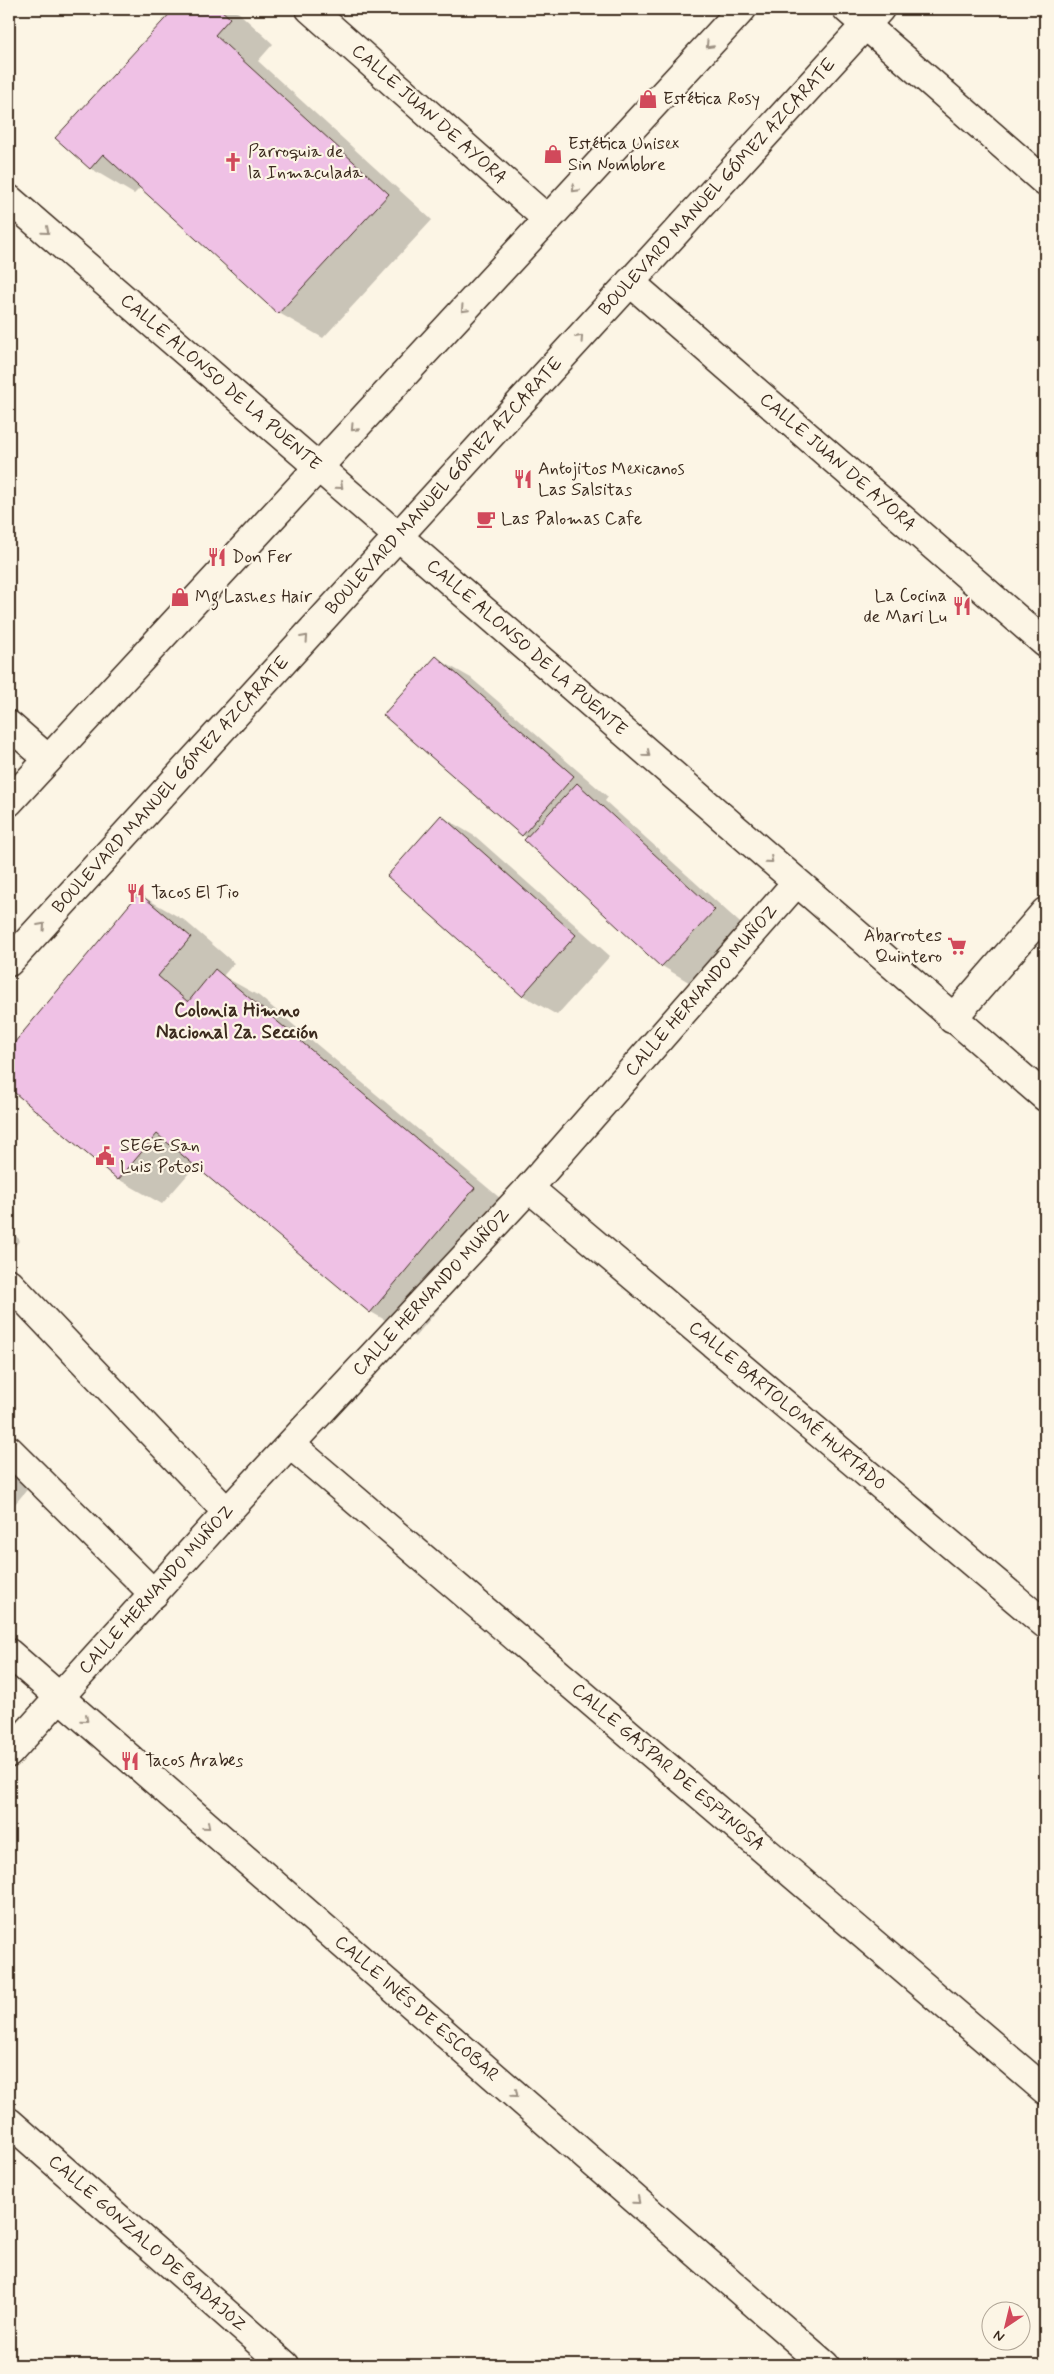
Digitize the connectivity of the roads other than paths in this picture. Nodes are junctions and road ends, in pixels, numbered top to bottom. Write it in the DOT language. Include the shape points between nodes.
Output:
graph roads {
  1 [pos="310,9"];
  2 [pos="742,9"];
  3 [pos="864,14"];
  4 [pos="1045,182"];
  5 [pos="9,199"];
  6 [pos="547,219"];
  7 [pos="630,282"];
  8 [pos="318,468"];
  9 [pos="398,537"];
  10 [pos="1045,643"];
  11 [pos="9,725"];
  12 [pos="48,759"];
  13 [pos="9,802"];
  14 [pos="796,883"];
  15 [pos="1045,912"];
  16 [pos="9,962"];
  17 [pos="952,1019"];
  18 [pos="1045,1098"];
  19 [pos="529,1188"];
  20 [pos="9,1282"];
  21 [pos="291,1445"];
  22 [pos="9,1450"];
  23 [pos="227,1512"];
  24 [pos="154,1594"];
  25 [pos="1045,1624"];
  26 [pos="9,1653"];
  27 [pos="59,1696"];
  28 [pos="9,1753"];
  29 [pos="1045,2090"];
  30 [pos="9,2122"];
  31 [pos="285,2365"];
  32 [pos="825,2365"];
  1 -- 6 [label="street, CALLE JUAN DE AYORA"];
  2 -- 6 [label="street, one-way"];
  3 -- 4 [label="street"];
  3 -- 7 [label="street, BOULEVARD MANUEL GÓMEZ AZCARATE"];
  5 -- 8 [label="street, CALLE ALONSO DE LA PUENTE, one-way"];
  6 -- 8 [label="street, one-way"];
  9 -- 7 [label="street, BOULEVARD MANUEL GÓMEZ AZCARATE, one-way"];
  7 -- 10 [label="street, CALLE JUAN DE AYORA"];
  8 -- 9 [label="street, CALLE ALONSO DE LA PUENTE, one-way"];
  8 -- 12 [label="street"];
  9 -- 14 [label="street, CALLE ALONSO DE LA PUENTE, one-way"];
  16 -- 9 [label="street, BOULEVARD MANUEL GÓMEZ AZCARATE, one-way"];
  11 -- 12 [label="street"];
  12 -- 13 [label="street"];
  14 -- 17 [label="street, CALLE ALONSO DE LA PUENTE"];
  14 -- 19 [label="street, CALLE HERNANDO MUÑOZ"];
  15 -- 17 [label="street"];
  17 -- 18 [label="street, CALLE ALONSO DE LA PUENTE"];
  19 -- 21 [label="street, CALLE HERNANDO MUÑOZ"];
  19 -- 25 [label="street, CALLE BARTOLOMÉ HURTADO"];
  20 -- 23 [label="street"];
  21 -- 23 [label="street, CALLE HERNANDO MUÑOZ"];
  21 -- 29 [label="street, CALLE GASPAR DE ESPINOSA"];
  22 -- 24 [label="street"];
  23 -- 24 [label="street, CALLE HERNANDO MUÑOZ"];
  24 -- 27 [label="street, CALLE HERNANDO MUÑOZ"];
  26 -- 27 [label="street, CALLE INÉS DE ESCOBAR"];
  27 -- 28 [label="street, CALLE HERNANDO MUÑOZ"];
  27 -- 32 [label="street, CALLE INÉS DE ESCOBAR, one-way"];
  30 -- 31 [label="street, CALLE GONZALO DE BADAJOZ"];
}
